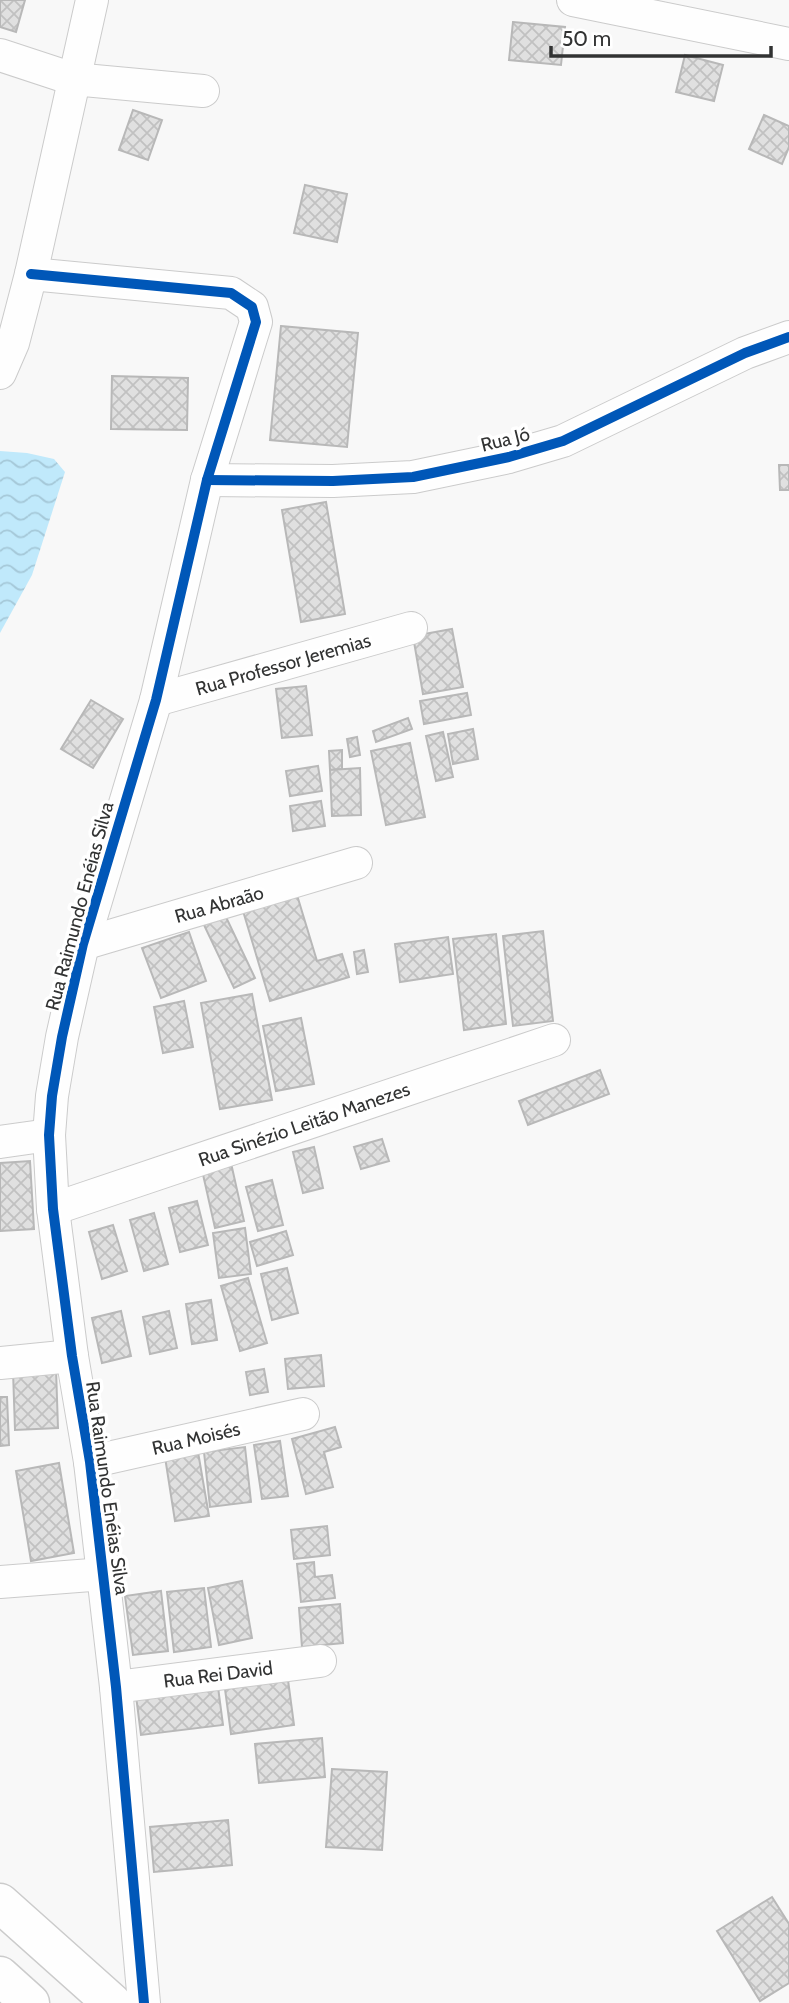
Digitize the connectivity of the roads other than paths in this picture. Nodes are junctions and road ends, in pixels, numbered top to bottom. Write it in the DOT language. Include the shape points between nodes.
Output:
graph roads {
  1 [pos="92,0"];
  2 [pos="573,0"];
  3 [pos="789,44"];
  4 [pos="0,55"];
  5 [pos="73,79"];
  6 [pos="203,92"];
  7 [pos="31,274"];
  8 [pos="789,337"];
  9 [pos="0,373"];
  10 [pos="207,480"];
  11 [pos="411,628"];
  12 [pos="156,700"];
  13 [pos="356,863"];
  14 [pos="83,944"];
  15 [pos="554,1040"];
  16 [pos="49,1135"];
  17 [pos="0,1142"];
  18 [pos="53,1209"];
  19 [pos="72,1356"];
  20 [pos="0,1363"];
  21 [pos="303,1414"];
  22 [pos="90,1462"];
  23 [pos="104,1574"];
  24 [pos="0,1582"];
  25 [pos="320,1661"];
  26 [pos="116,1687"];
  27 [pos="0,1903"];
  28 [pos="0,1976"];
  29 [pos="30,2003"];
  30 [pos="112,2003"];
  31 [pos="144,2003"];
  1 -- 5 [label="street"];
  2 -- 3 [label="street"];
  4 -- 5 [label="street"];
  5 -- 6 [label="street"];
  5 -- 7 [label="street"];
  7 -- 9 [label="street" via="13,344"];
  7 -- 10 [label="street, Rua Raimundo Enéias Silva" via="231,293 253,307 256,322"];
  8 -- 10 [label="street, Rua Jó" via="745,353 563,441 509,457 413,477"];
  10 -- 12 [label="street, Rua Raimundo Enéias Silva"];
  11 -- 12 [label="street, Rua Professor Jeremias"];
  12 -- 14 [label="street, Rua Raimundo Enéias Silva"];
  13 -- 14 [label="street, Rua Abraão"];
  14 -- 16 [label="street, Rua Raimundo Enéias Silva" via="60,1049"];
  15 -- 18 [label="street, Rua Sinézio Leitão Manezes"];
  16 -- 17 [label="street"];
  16 -- 18 [label="street, Rua Raimundo Enéias Silva"];
  18 -- 19 [label="street, Rua Raimundo Enéias Silva"];
  19 -- 20 [label="street"];
  19 -- 22 [label="street, Rua Raimundo Enéias Silva"];
  21 -- 22 [label="street, Rua Moisés"];
  22 -- 23 [label="street, Rua Raimundo Enéias Silva"];
  23 -- 24 [label="street"];
  23 -- 26 [label="street, Rua Raimundo Enéias Silva"];
  25 -- 26 [label="street, Rua Rei David"];
  26 -- 31 [label="street, Rua Raimundo Enéias Silva"];
  27 -- 30 [label="main road"];
  28 -- 29 [label="main road"];
}
